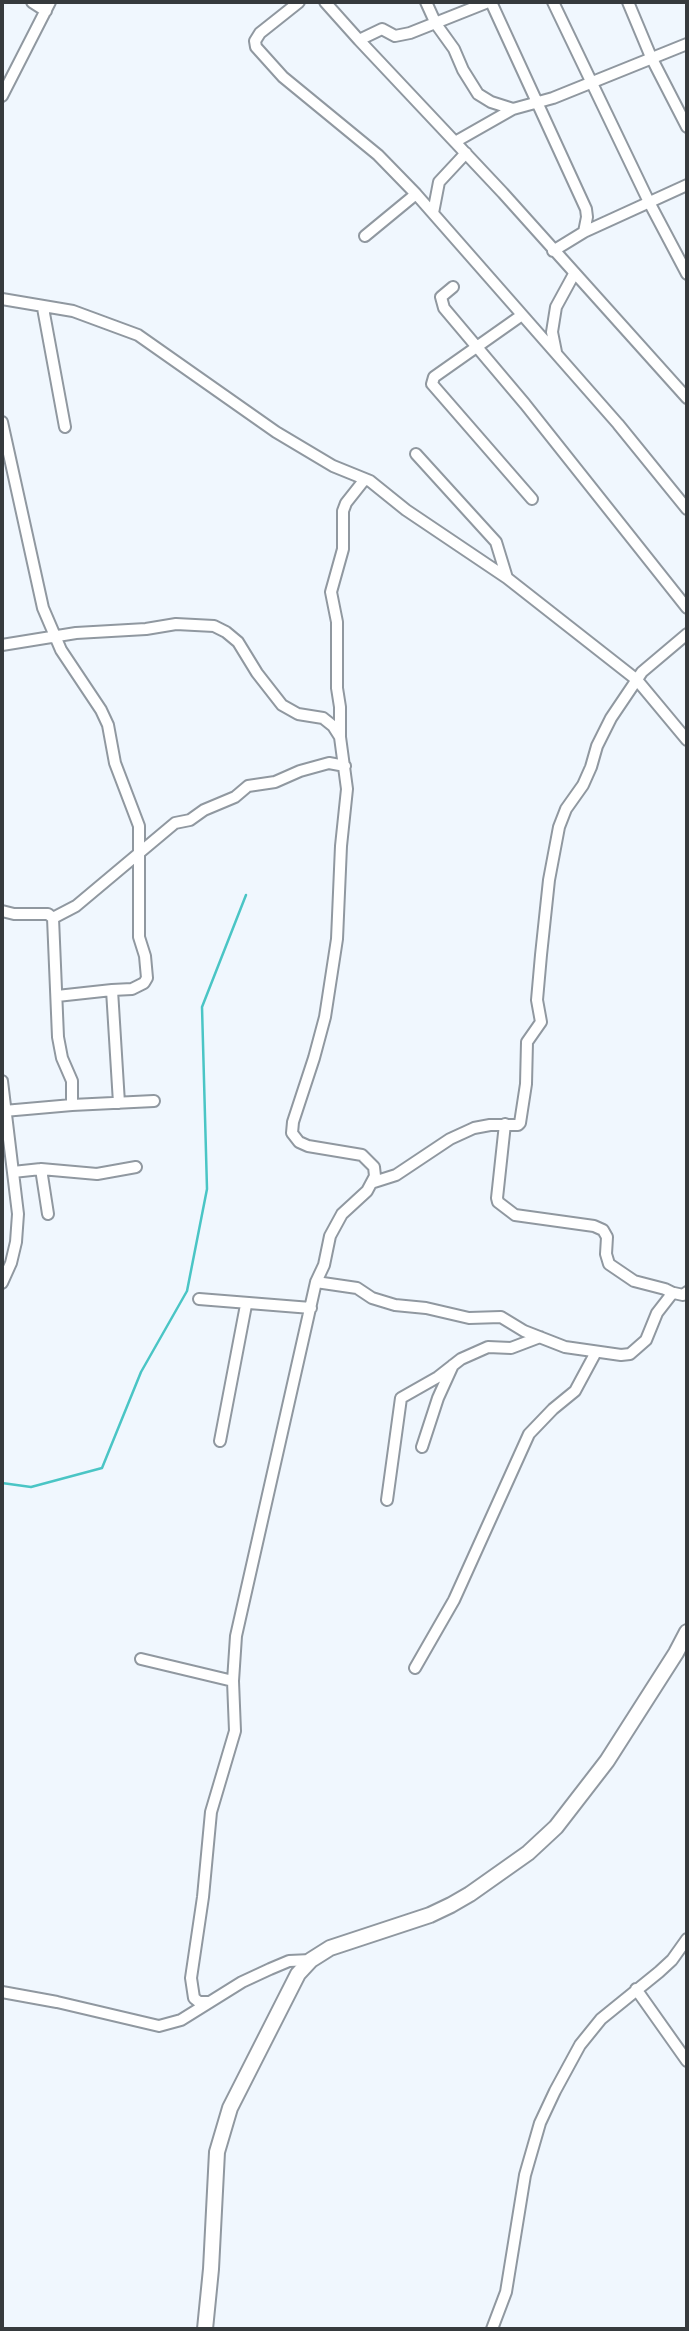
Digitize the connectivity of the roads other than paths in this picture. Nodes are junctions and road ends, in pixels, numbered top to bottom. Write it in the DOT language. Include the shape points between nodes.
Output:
graph roads {
  1 [pos="32,2"];
  2 [pos="299,2"];
  3 [pos="325,2"];
  4 [pos="426,2"];
  5 [pos="490,2"];
  6 [pos="553,2"];
  7 [pos="628,2"];
  8 [pos="48,7"];
  9 [pos="436,24"];
  10 [pos="359,40"];
  11 [pos="687,44"];
  12 [pos="651,57"];
  13 [pos="590,83"];
  14 [pos="2,96"];
  15 [pos="535,101"];
  16 [pos="513,109"];
  17 [pos="687,127"];
  18 [pos="455,142"];
  19 [pos="466,153"];
  20 [pos="687,185"];
  21 [pos="416,194"];
  22 [pos="649,202"];
  23 [pos="433,213"];
  24 [pos="584,232"];
  25 [pos="365,236"];
  26 [pos="553,251"];
  27 [pos="574,274"];
  28 [pos="687,274"];
  29 [pos="453,287"];
  30 [pos="2,299"];
  31 [pos="43,307"];
  32 [pos="522,315"];
  33 [pos="478,346"];
  34 [pos="557,355"];
  35 [pos="687,398"];
  36 [pos="2,422"];
  37 [pos="65,427"];
  38 [pos="416,454"];
  39 [pos="365,479"];
  40 [pos="532,499"];
  41 [pos="687,509"];
  42 [pos="507,578"];
  43 [pos="687,608"];
  44 [pos="687,634"];
  45 [pos="54,636"];
  46 [pos="2,645"];
  47 [pos="637,680"];
  48 [pos="340,737"];
  49 [pos="687,740"];
  50 [pos="345,766"];
  51 [pos="139,854"];
  52 [pos="2,911"];
  53 [pos="53,918"];
  54 [pos="112,990"];
  55 [pos="57,996"];
  56 [pos="2,1081"];
  57 [pos="154,1101"];
  58 [pos="119,1103"];
  59 [pos="72,1105"];
  60 [pos="4,1111"];
  61 [pos="505,1124"];
  62 [pos="136,1167"];
  63 [pos="41,1169"];
  64 [pos="13,1172"];
  65 [pos="374,1182"];
  66 [pos="48,1214"];
  67 [pos="316,1282"];
  68 [pos="2,1283"];
  69 [pos="687,1292"];
  70 [pos="673,1293"];
  71 [pos="199,1299"];
  72 [pos="246,1305"];
  73 [pos="312,1308"];
  74 [pos="540,1337"];
  75 [pos="596,1353"];
  76 [pos="454,1363"];
  77 [pos="220,1441"];
  78 [pos="422,1447"];
  79 [pos="387,1500"];
  80 [pos="687,1632"];
  81 [pos="141,1659"];
  82 [pos="415,1668"];
  83 [pos="233,1681"];
  84 [pos="687,1939"];
  85 [pos="311,1960"];
  86 [pos="636,1989"];
  87 [pos="2,1992"];
  88 [pos="209,2002"];
  89 [pos="687,2062"];
  90 [pos="205,2329"];
  91 [pos="492,2329"];
  1 -- 8 [label="street"];
  2 -- 21 [label="street" via="260,33 256,47 283,77 378,155"];
  3 -- 10 [label="street"];
  4 -- 9 [label="street"];
  5 -- 9 [label="street"];
  5 -- 15 [label="street"];
  6 -- 13 [label="street"];
  7 -- 12 [label="street"];
  8 -- 14 [label="street"];
  9 -- 10 [label="street" via="401,36 382,29"];
  9 -- 16 [label="street" via="478,94"];
  10 -- 18 [label="street"];
  11 -- 12 [label="street"];
  12 -- 13 [label="street"];
  12 -- 17 [label="street"];
  13 -- 15 [label="street"];
  13 -- 22 [label="street"];
  15 -- 16 [label="street"];
  15 -- 24 [label="street" via="586,209"];
  16 -- 18 [label="street"];
  18 -- 19 [label="street"];
  19 -- 23 [label="street" via="439,182"];
  19 -- 26 [label="street"];
  20 -- 22 [label="street"];
  21 -- 23 [label="street"];
  21 -- 25 [label="street"];
  22 -- 24 [label="street"];
  22 -- 28 [label="street"];
  23 -- 32 [label="street"];
  24 -- 26 [label="street"];
  26 -- 27 [label="street"];
  27 -- 34 [label="street" via="556,307 552,332"];
  27 -- 35 [label="street"];
  29 -- 33 [label="street" via="441,297 441,303"];
  30 -- 31 [label="street"];
  31 -- 37 [label="street"];
  31 -- 39 [label="street" via="73,311 138,335 276,432 332,466"];
  32 -- 33 [label="street"];
  32 -- 34 [label="street"];
  33 -- 40 [label="street" via="434,377 432,384"];
  33 -- 43 [label="street"];
  34 -- 41 [label="street"];
  36 -- 45 [label="street" via="33,570"];
  38 -- 42 [label="street" via="496,542"];
  39 -- 42 [label="street"];
  39 -- 48 [label="street" via="346,503 343,550 331,592 337,622"];
  42 -- 47 [label="street"];
  44 -- 47 [label="street" via="649,664"];
  45 -- 46 [label="street"];
  45 -- 48 [label="street" via="176,624 214,626 238,642 282,705 298,714 323,718"];
  45 -- 51 [label="street" via="107,725 115,763 139,827"];
  47 -- 49 [label="street"];
  47 -- 61 [label="street" via="611,718 559,827 541,955 540,1025 527,1042 520,1123"];
  48 -- 50 [label="street"];
  50 -- 51 [label="street" via="329,762 275,782 248,786 190,820 174,823"];
  50 -- 65 [label="street" via="337,939 325,1017 292,1133 308,1146 362,1155 374,1167"];
  51 -- 53 [label="street" via="76,906"];
  51 -- 54 [label="street" via="139,937 147,978 132,989"];
  52 -- 53 [label="street"];
  53 -- 55 [label="street"];
  54 -- 55 [label="street"];
  54 -- 58 [label="street"];
  55 -- 59 [label="street" via="58,1037 71,1074"];
  56 -- 60 [label="street"];
  57 -- 58 [label="street"];
  58 -- 59 [label="street"];
  59 -- 60 [label="street"];
  60 -- 64 [label="street"];
  61 -- 65 [label="street" via="456,1135 396,1175"];
  61 -- 70 [label="street" via="498,1202 516,1215 603,1230 609,1265 634,1281"];
  62 -- 63 [label="street" via="97,1174"];
  63 -- 64 [label="street"];
  63 -- 66 [label="street"];
  64 -- 68 [label="street" via="16,1242"];
  65 -- 67 [label="street" via="338,1220"];
  67 -- 73 [label="street"];
  67 -- 74 [label="street" via="356,1288 395,1305 461,1317 501,1317"];
  69 -- 70 [label="street"];
  70 -- 75 [label="street" via="639,1348 630,1354"];
  71 -- 72 [label="street"];
  72 -- 73 [label="street"];
  72 -- 77 [label="street"];
  73 -- 83 [label="street" via="262,1513 236,1636"];
  74 -- 75 [label="street"];
  74 -- 76 [label="street" via="511,1348 488,1347"];
  75 -- 82 [label="street" via="575,1391 529,1434 454,1600"];
  76 -- 78 [label="street"];
  76 -- 79 [label="street" via="401,1398"];
  80 -- 85 [label="street" via="607,1761 556,1827 528,1853 452,1905 344,1942"];
  81 -- 83 [label="street"];
  83 -- 88 [label="street" via="235,1731 211,1812 191,1978 194,1998"];
  84 -- 86 [label="street" via="672,1960"];
  85 -- 88 [label="street" via="289,1961"];
  85 -- 90 [label="street" via="283,2001 230,2108 217,2152"];
  86 -- 89 [label="street"];
  86 -- 91 [label="street" via="601,2019 580,2045 540,2123 525,2175 506,2292"];
  87 -- 88 [label="street" via="159,2026 181,2020"];
}
